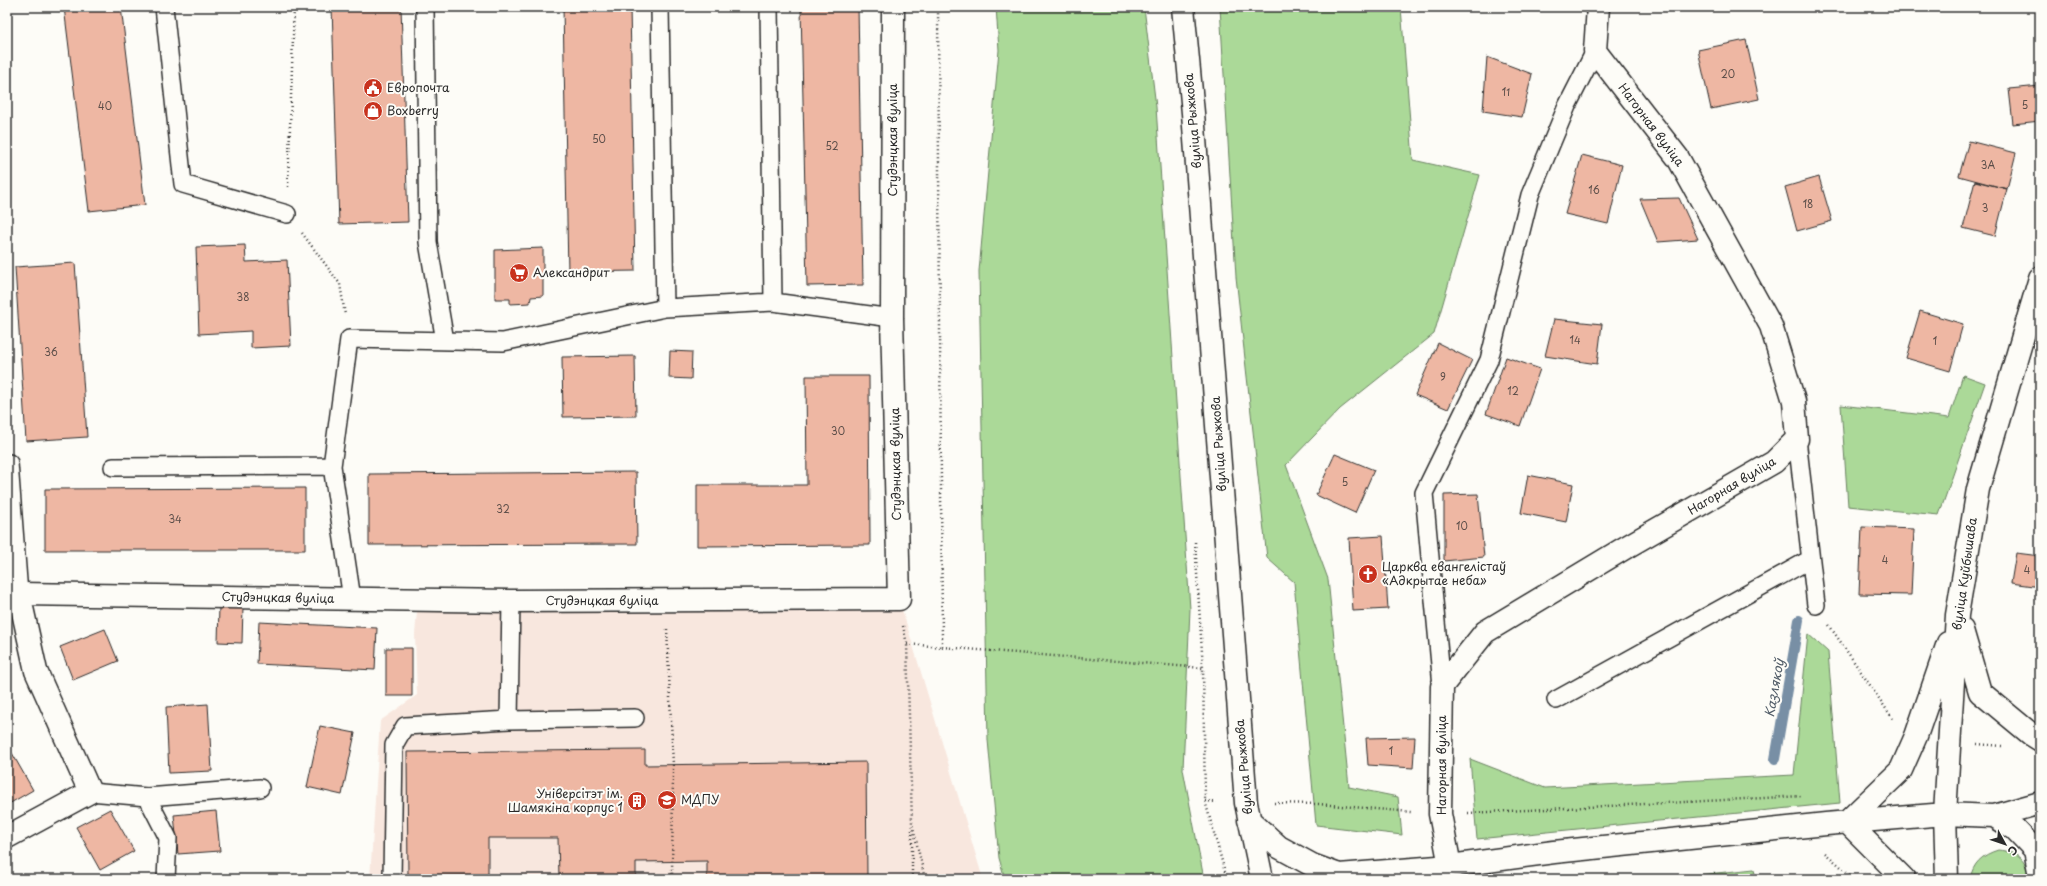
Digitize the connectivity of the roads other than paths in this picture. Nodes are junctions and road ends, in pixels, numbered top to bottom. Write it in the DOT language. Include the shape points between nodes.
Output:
graph roads {
  1 [pos="164,7"];
  2 [pos="425,7"];
  3 [pos="660,7"];
  4 [pos="769,7"];
  5 [pos="893,7"];
  6 [pos="1183,7"];
  7 [pos="1598,7"];
  8 [pos="1595,51"];
  9 [pos="287,214"];
  10 [pos="2040,278"];
  11 [pos="773,302"];
  12 [pos="665,308"];
  13 [pos="892,318"];
  14 [pos="445,341"];
  15 [pos="1797,439"];
  16 [pos="9,463"];
  17 [pos="332,466"];
  18 [pos="113,467"];
  19 [pos="1809,560"];
  20 [pos="19,594"];
  21 [pos="352,599"];
  22 [pos="511,601"];
  23 [pos="1816,605"];
  24 [pos="1958,615"];
  25 [pos="1442,686"];
  26 [pos="1556,700"];
  27 [pos="635,718"];
  28 [pos="509,720"];
  29 [pos="2040,740"];
  30 [pos="260,788"];
  31 [pos="90,792"];
  32 [pos="146,797"];
  33 [pos="2040,803"];
  34 [pos="1248,812"];
  35 [pos="1945,814"];
  36 [pos="1994,816"];
  37 [pos="1847,822"];
  38 [pos="7,837"];
  39 [pos="1448,872"];
  40 [pos="2040,876"];
  41 [pos="166,879"];
  42 [pos="392,879"];
  43 [pos="1262,879"];
  44 [pos="1411,879"];
  45 [pos="1904,879"];
  46 [pos="1947,879"];
  1 -- 9 [label="lane" via="184,184"];
  2 -- 14 [label="lane" via="428,242"];
  3 -- 12 [label="lane"];
  4 -- 11 [label="lane"];
  5 -- 13 [label="main road, Студэнцкая вуліца"];
  6 -- 34 [label="main road, вуліца Рыжкова"];
  7 -- 8 [label="main road, Нагорная вуліца"];
  8 -- 15 [label="main road, Нагорная вуліца" via="1678,158 1771,326 1794,401"];
  8 -- 25 [label="lane, Нагорная вуліца" via="1567,106 1530,195 1489,360 1424,493"];
  10 -- 24 [label="main road, вуліца Куйбышава" via="1978,489"];
  11 -- 12 [label="lane"];
  11 -- 13 [label="lane"];
  12 -- 14 [label="lane" via="503,342"];
  13 -- 22 [label="main road, Студэнцкая вуліца" via="899,599"];
  14 -- 17 [label="lane" via="349,339"];
  15 -- 19 [label="lane"];
  15 -- 25 [label="main road, Нагорная вуліца" via="1774,462 1485,632"];
  16 -- 20 [label="lane"];
  17 -- 18 [label="lane"];
  17 -- 21 [label="lane"];
  19 -- 23 [label="lane"];
  19 -- 26 [label="lane"];
  20 -- 21 [label="main road, Студэнцкая вуліца"];
  20 -- 31 [label="main road" via="36,671"];
  21 -- 22 [label="main road, Студэнцкая вуліца"];
  22 -- 28 [label="lane"];
  24 -- 29 [label="main road" via="1980,692"];
  24 -- 35 [label="main road, вуліца Куйбышава"];
  24 -- 37 [label="main road" via="1916,736 1901,770"];
  25 -- 39 [label="main road, Нагорная вуліца" via="1440,814"];
  27 -- 28 [label="lane"];
  28 -- 42 [label="lane" via="405,726 394,746"];
  30 -- 32 [label="lane"];
  31 -- 32 [label="lane"];
  31 -- 38 [label="main road"];
  32 -- 41 [label="lane" via="168,838"];
  33 -- 36 [label="main road"];
  34 -- 39 [label="main road" via="1279,847 1339,876"];
  34 -- 43 [label="main road, вуліца Рыжкова"];
  35 -- 36 [label="main road"];
  35 -- 37 [label="main road"];
  35 -- 46 [label="main road, вуліца Куйбышава"];
  36 -- 40 [label="main road" via="2015,829 2035,850"];
  37 -- 39 [label="main road" via="1554,852"];
  37 -- 45 [label="main road"];
  39 -- 44 [label="main road"];
}
